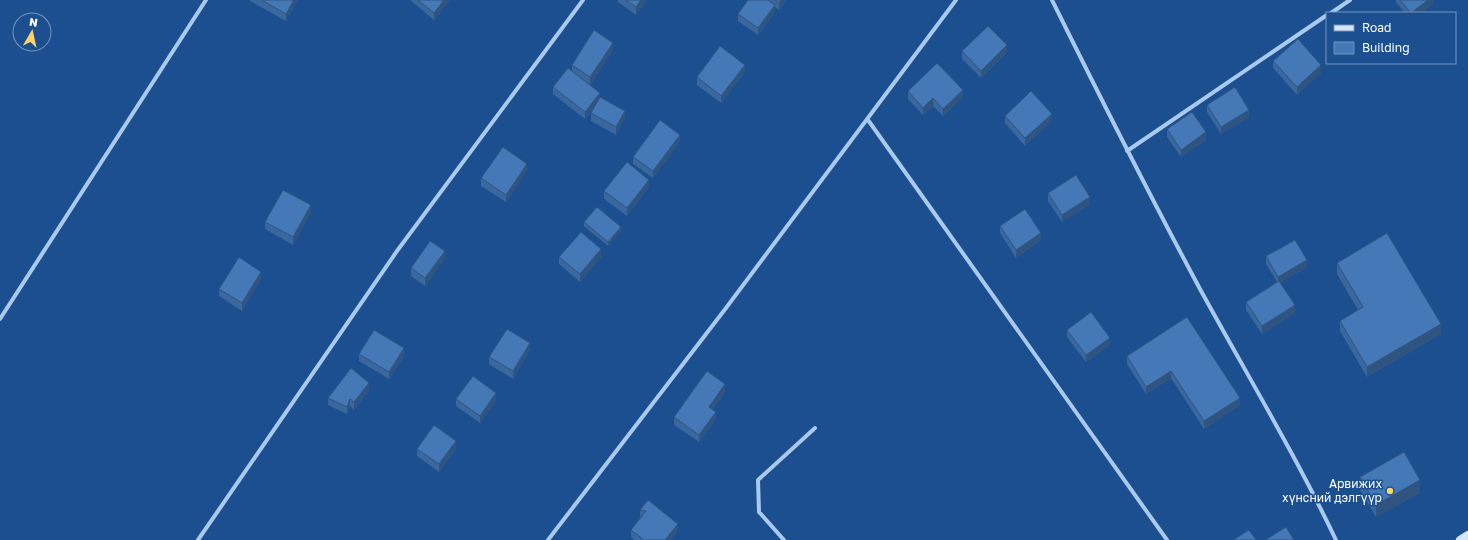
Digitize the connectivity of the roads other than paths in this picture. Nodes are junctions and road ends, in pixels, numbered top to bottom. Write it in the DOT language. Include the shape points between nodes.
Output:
graph roads {
  1 [pos="206,0"];
  2 [pos="583,0"];
  3 [pos="956,0"];
  4 [pos="1052,0"];
  5 [pos="1350,0"];
  6 [pos="1332,12"];
  7 [pos="1326,17"];
  8 [pos="868,120"];
  9 [pos="1127,150"];
  10 [pos="0,319"];
  11 [pos="815,428"];
  12 [pos="1468,535"];
  13 [pos="198,540"];
  14 [pos="548,540"];
  15 [pos="784,540"];
  16 [pos="1167,540"];
  17 [pos="1336,540"];
  18 [pos="1460,540"];
  1 -- 10 [label="street"];
  2 -- 13 [label="street" via="397,250"];
  3 -- 8 [label="street"];
  4 -- 9 [label="street"];
  5 -- 6 [label="street"];
  7 -- 9 [label="street"];
  8 -- 14 [label="street"];
  8 -- 16 [label="street"];
  9 -- 17 [label="street" via="1200,289 1316,496"];
  11 -- 15 [label="street" via="758,480 759,512"];
  12 -- 18 [label="main road"];
}
